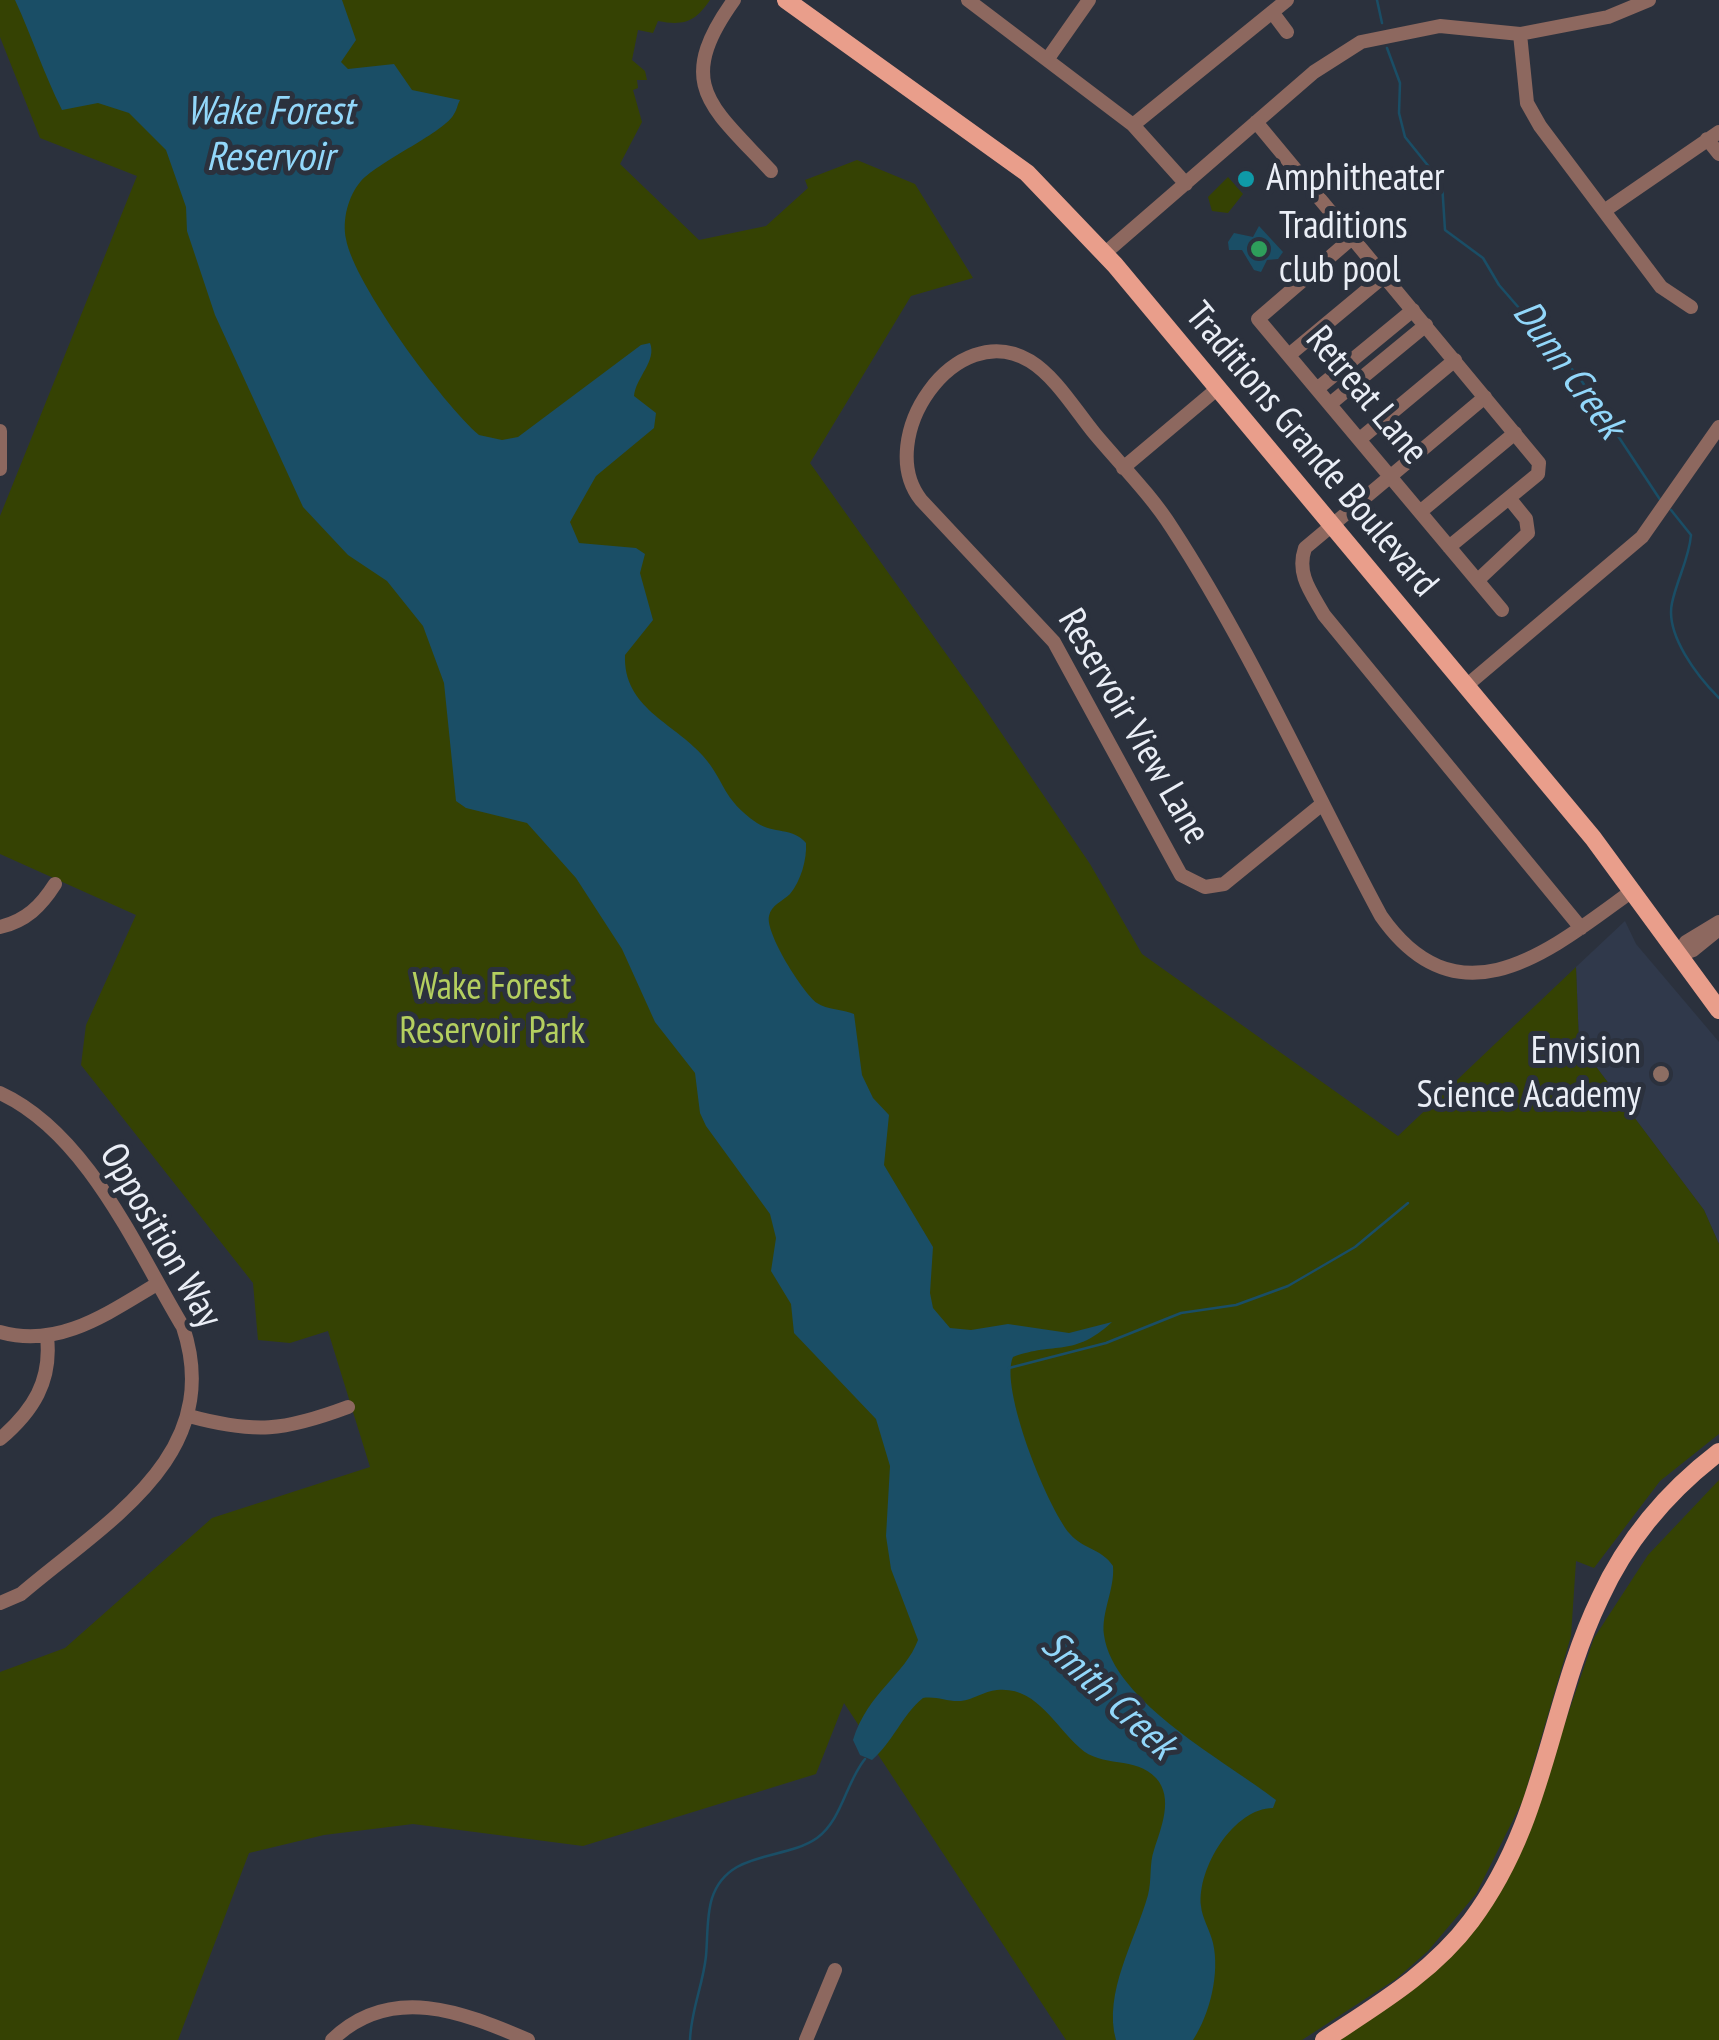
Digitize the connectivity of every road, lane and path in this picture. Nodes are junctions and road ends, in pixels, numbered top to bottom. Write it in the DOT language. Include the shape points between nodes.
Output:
graph roads {
  1 [pos="734,0"];
  2 [pos="786,0"];
  3 [pos="968,0"];
  4 [pos="1089,0"];
  5 [pos="1287,0"];
  6 [pos="1648,0"];
  7 [pos="1272,12"];
  8 [pos="1287,32"];
  9 [pos="1520,34"];
  10 [pos="1049,57"];
  11 [pos="1256,122"];
  12 [pos="1132,124"];
  13 [pos="1713,136"];
  14 [pos="1719,154"];
  15 [pos="771,171"];
  16 [pos="1186,184"];
  17 [pos="1604,211"];
  18 [pos="1352,238"];
  19 [pos="1104,254"];
  20 [pos="1384,276"];
  21 [pos="1690,307"];
  22 [pos="1412,310"];
  23 [pos="1426,325"];
  24 [pos="1288,354"];
  25 [pos="1455,360"];
  26 [pos="1217,389"];
  27 [pos="1317,389"];
  28 [pos="1485,397"];
  29 [pos="1330,404"];
  30 [pos="1719,427"];
  31 [pos="0,430"];
  32 [pos="1514,433"];
  33 [pos="1360,440"];
  34 [pos="1123,468"];
  35 [pos="0,469"];
  36 [pos="1389,474"];
  37 [pos="1508,498"];
  38 [pos="1420,512"];
  39 [pos="1331,524"];
  40 [pos="1449,547"];
  41 [pos="1478,580"];
  42 [pos="1502,610"];
  43 [pos="1466,686"];
  44 [pos="1321,805"];
  45 [pos="56,884"];
  46 [pos="1632,891"];
  47 [pos="1719,926"];
  48 [pos="0,927"];
  49 [pos="1581,928"];
  50 [pos="1678,955"];
  51 [pos="1719,1010"];
  52 [pos="0,1093"];
  53 [pos="157,1284"];
  54 [pos="0,1332"];
  55 [pos="47,1337"];
  56 [pos="348,1407"];
  57 [pos="189,1416"];
  58 [pos="0,1439"];
  59 [pos="1719,1452"];
  60 [pos="0,1602"];
  61 [pos="835,1970"];
  62 [pos="332,2040"];
  63 [pos="528,2040"];
  64 [pos="806,2040"];
  65 [pos="1324,2040"];
  1 -- 15 [label="street" via="709,34 702,60 707,98"];
  2 -- 19 [label="main road, Traditions Grande Boulevard" via="1028,174"];
  3 -- 10 [label="street"];
  4 -- 10 [label="street"];
  5 -- 7 [label="street"];
  6 -- 9 [label="street" via="1608,17"];
  7 -- 8 [label="street"];
  7 -- 12 [label="street"];
  9 -- 11 [label="street" via="1440,26 1361,42"];
  9 -- 17 [label="street" via="1527,103"];
  10 -- 12 [label="street"];
  11 -- 16 [label="street"];
  11 -- 18 [label="street"];
  12 -- 16 [label="street"];
  13 -- 14 [label="street"];
  13 -- 17 [label="street"];
  16 -- 19 [label="street"];
  17 -- 21 [label="street" via="1661,287"];
  18 -- 20 [label="street"];
  18 -- 24 [label="street, Retreat Lane" via="1258,319"];
  19 -- 26 [label="main road, Traditions Grande Boulevard"];
  20 -- 22 [label="street"];
  20 -- 24 [label="street"];
  22 -- 23 [label="street"];
  22 -- 27 [label="street"];
  23 -- 25 [label="street"];
  23 -- 29 [label="street"];
  24 -- 27 [label="street, Retreat Lane"];
  25 -- 28 [label="street"];
  25 -- 33 [label="street"];
  26 -- 34 [label="street"];
  26 -- 39 [label="main road, Traditions Grande Boulevard"];
  27 -- 29 [label="street, Retreat Lane"];
  28 -- 32 [label="street"];
  28 -- 36 [label="street"];
  29 -- 33 [label="street, Retreat Lane"];
  30 -- 43 [label="street" via="1652,525"];
  31 -- 35 [label="street"];
  32 -- 37 [label="street" via="1539,462 1538,474"];
  32 -- 38 [label="street"];
  33 -- 36 [label="street, Retreat Lane"];
  34 -- 44 [label="street, Reservoir View Lane" via="1173,529"];
  34 -- 44 [label="street, Reservoir View Lane" via="1036,366 1000,351 975,353 946,371 914,421 904,452 921,500 1054,642 1181,875 1205,887 1224,884"];
  36 -- 38 [label="street, Retreat Lane"];
  36 -- 39 [label="street"];
  37 -- 40 [label="street"];
  37 -- 41 [label="street" via="1526,519 1528,533"];
  38 -- 40 [label="street, Retreat Lane"];
  39 -- 43 [label="main road, Traditions Grande Boulevard"];
  39 -- 49 [label="street" via="1300,562 1324,614"];
  40 -- 41 [label="street, Retreat Lane"];
  41 -- 42 [label="street, Retreat Lane"];
  43 -- 46 [label="main road, Traditions Grande Boulevard"];
  44 -- 49 [label="street, Reservoir View Lane" via="1392,931 1436,963 1469,972 1508,969"];
  45 -- 48 [label="street" via="41,906"];
  46 -- 49 [label="street, Reservoir View Lane"];
  46 -- 50 [label="main road, Traditions Grande Boulevard"];
  47 -- 50 [label="street"];
  50 -- 51 [label="main road, Traditions Grande Boulevard"];
  52 -- 53 [label="street, Opposition Way" via="65,1139"];
  53 -- 55 [label="street" via="92,1324"];
  53 -- 57 [label="street, Opposition Way" via="193,1357"];
  54 -- 55 [label="street"];
  55 -- 58 [label="street" via="50,1359 34,1406"];
  56 -- 57 [label="street" via="272,1430 241,1430"];
  57 -- 60 [label="street, Opposition Way" via="177,1449 154,1479 22,1594"];
  59 -- 65 [label="main road" via="1650,1517 1600,1596 1537,1794 1479,1909 1404,1986"];
  61 -- 64 [label="street"];
  62 -- 63 [label="street" via="375,2014 424,2006 484,2020"];
}
